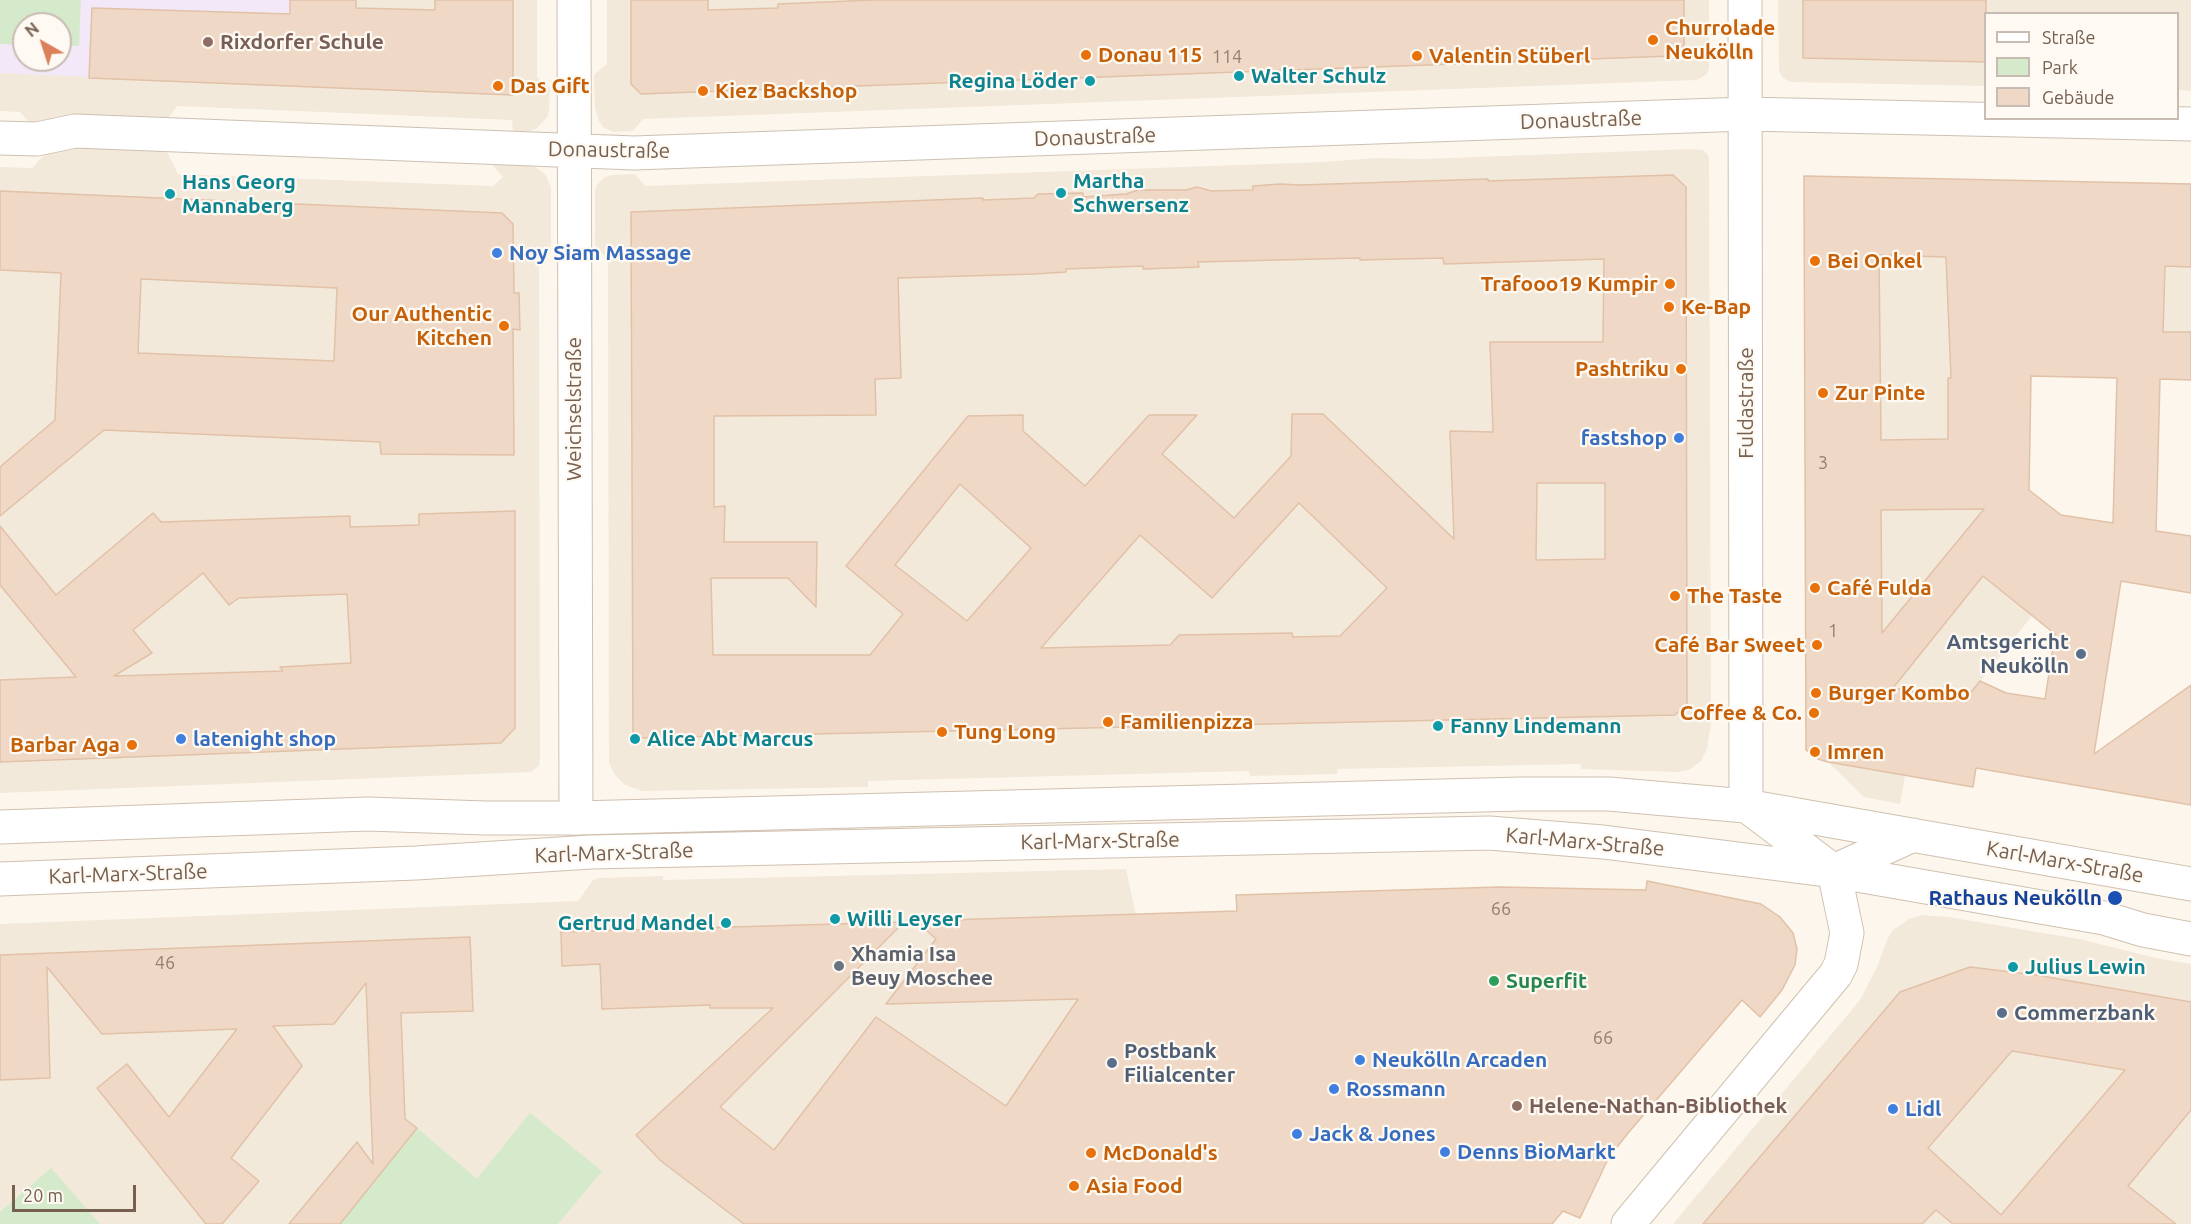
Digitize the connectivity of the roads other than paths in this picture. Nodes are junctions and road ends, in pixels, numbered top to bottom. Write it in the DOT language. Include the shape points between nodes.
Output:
graph roads {
  1 [pos="574,0"];
  2 [pos="1746,0"];
  3 [pos="1746,114"];
  4 [pos="1984,119"];
  5 [pos="2013,120"];
  6 [pos="2191,124"];
  7 [pos="0,138"];
  8 [pos="574,150"];
  9 [pos="1746,806"];
  10 [pos="576,818"];
  11 [pos="0,827"];
  12 [pos="1913,836"];
  13 [pos="576,853"];
  14 [pos="1834,871"];
  15 [pos="0,879"];
  16 [pos="2191,884"];
  17 [pos="2191,939"];
  18 [pos="1628,1224"];
  1 -- 8 [label="main road, Weichselstraße"];
  2 -- 3 [label="main road, Fuldastraße"];
  3 -- 4 [label="main road, Donaustraße"];
  3 -- 8 [label="main road, Donaustraße" via="634,153"];
  3 -- 9 [label="main road, Fuldastraße"];
  5 -- 6 [label="main road, Donaustraße"];
  7 -- 8 [label="main road, Donaustraße" via="36,140 75,131"];
  8 -- 10 [label="main road, Weichselstraße"];
  9 -- 10 [label="main road, Karl-Marx-Straße" via="1609,794 1532,794"];
  9 -- 12 [label="main road, Karl-Marx-Straße"];
  9 -- 14 [label="main road"];
  10 -- 11 [label="main road, Karl-Marx-Straße" via="368,814"];
  10 -- 13 [label="main road, Weichselstraße"];
  12 -- 14 [label="main road"];
  12 -- 16 [label="main road, Karl-Marx-Straße"];
  13 -- 14 [label="main road, Karl-Marx-Straße" via="1489,833 1603,842"];
  13 -- 15 [label="main road, Karl-Marx-Straße"];
  14 -- 17 [label="main road, Karl-Marx-Straße" via="2104,918"];
  14 -- 18 [label="main road" via="1847,933 1836,974"];
}
